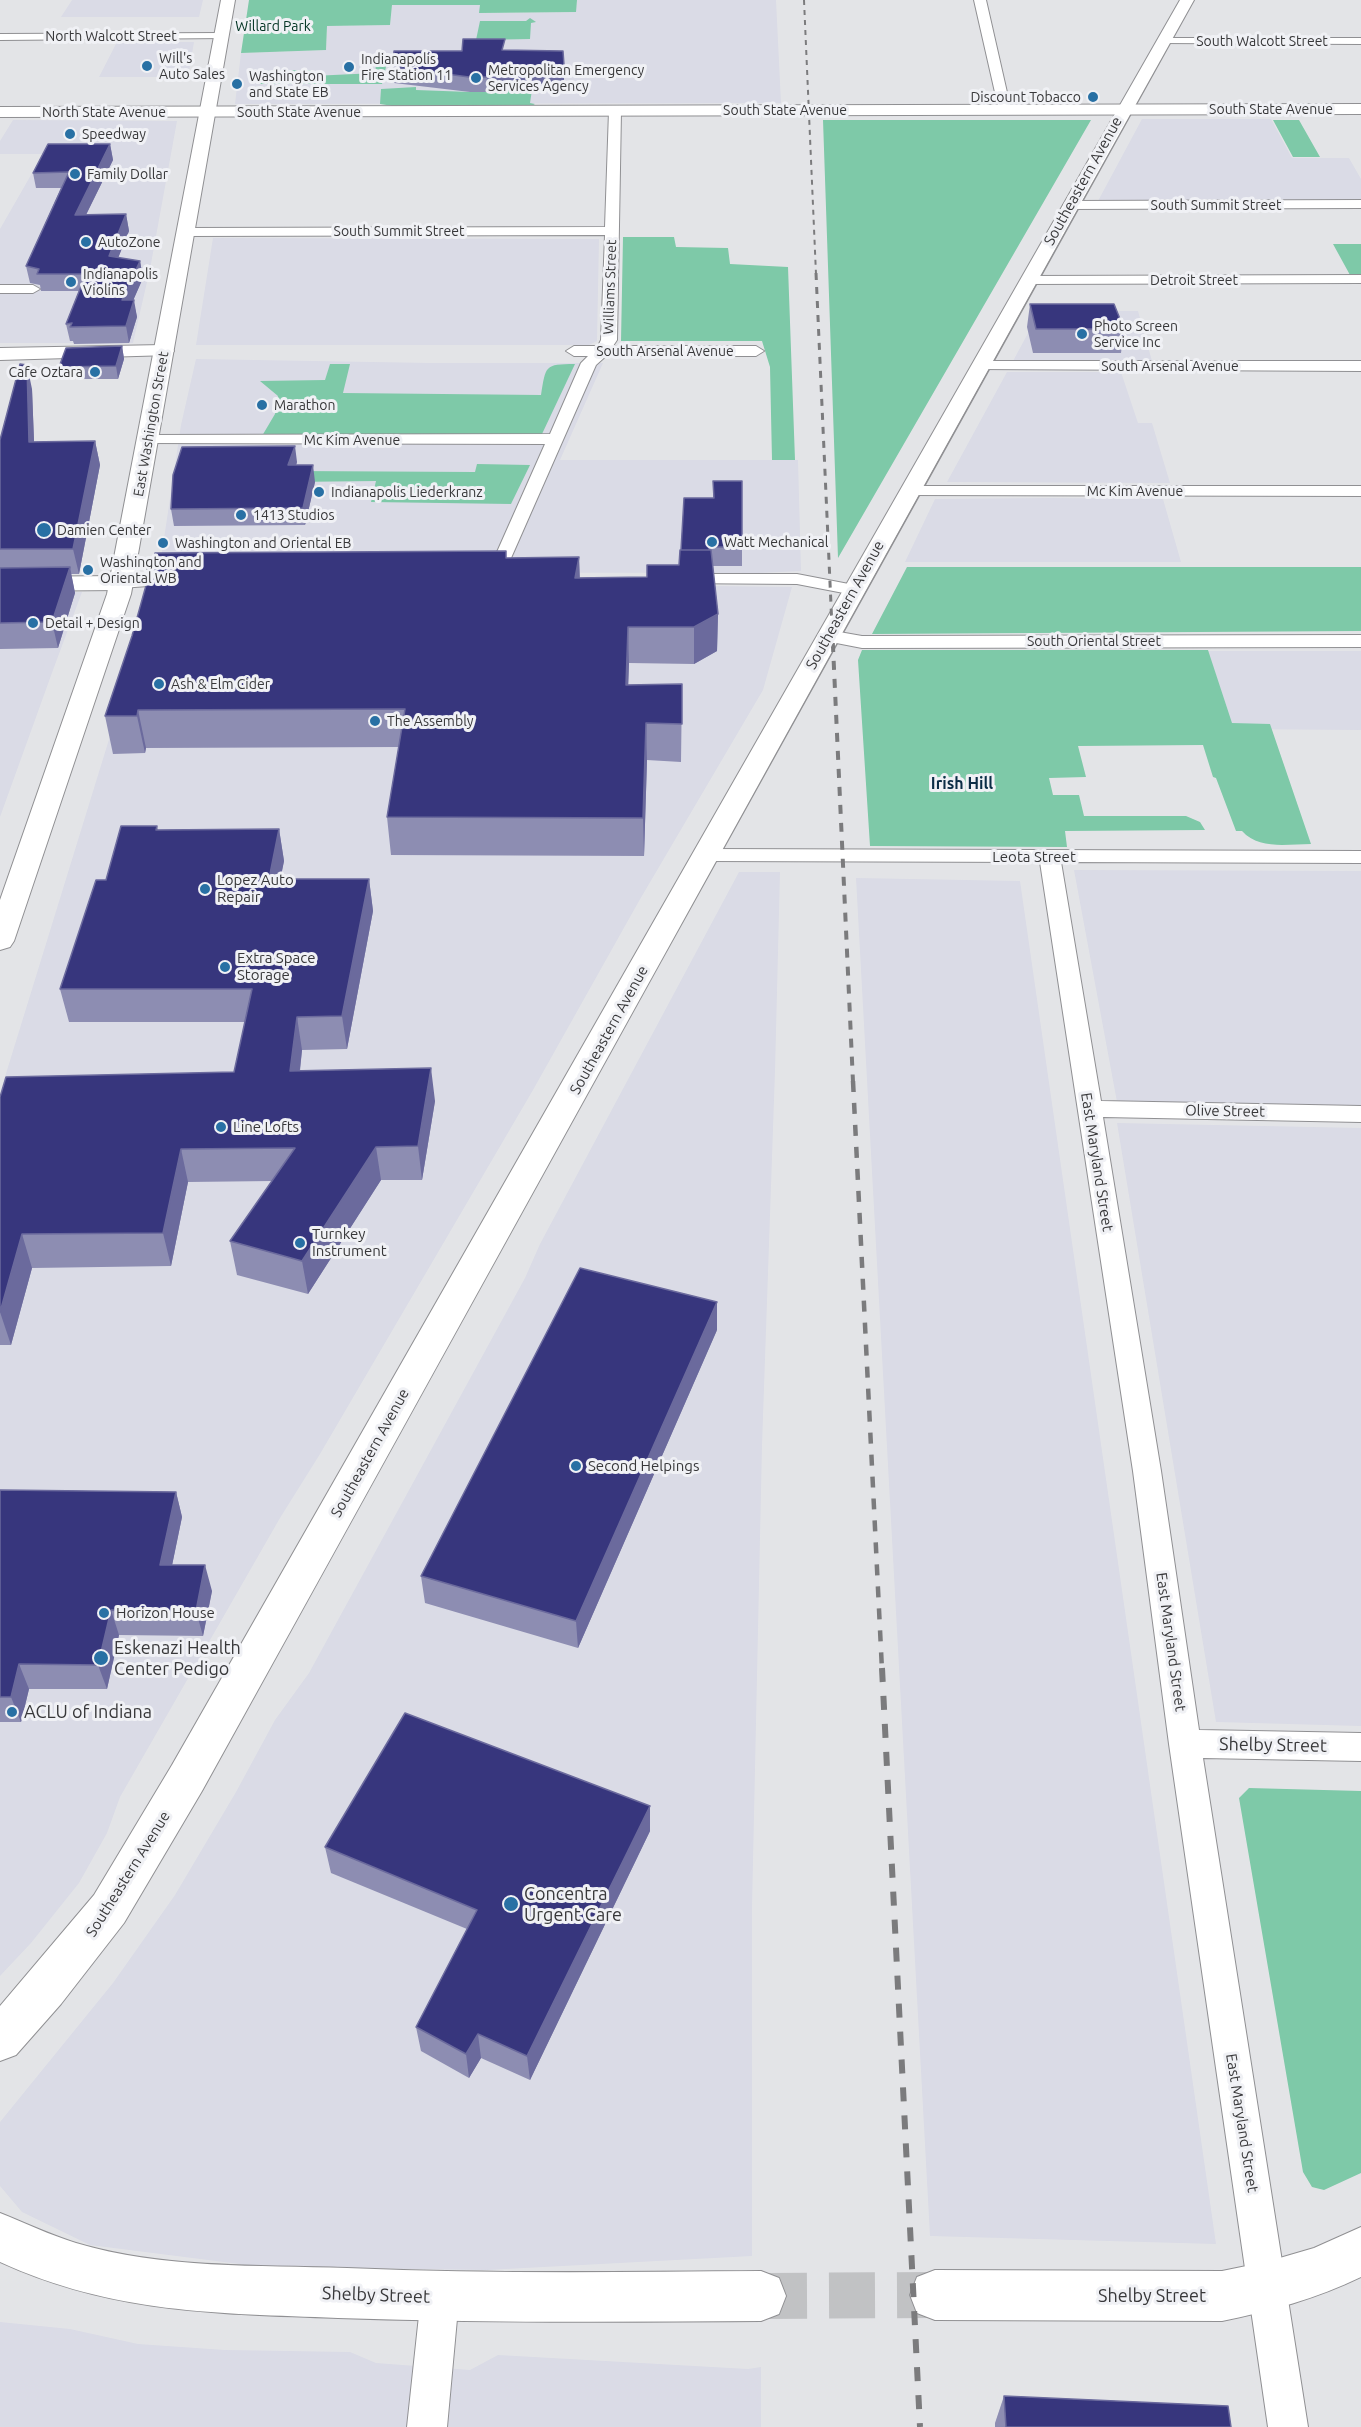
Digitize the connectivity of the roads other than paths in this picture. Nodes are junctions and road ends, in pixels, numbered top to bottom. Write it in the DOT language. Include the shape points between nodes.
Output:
graph roads {
  1 [pos="228,0"];
  2 [pos="980,0"];
  3 [pos="1187,0"];
  4 [pos="222,36"];
  5 [pos="0,37"];
  6 [pos="1163,41"];
  7 [pos="1361,41"];
  8 [pos="1123,109"];
  9 [pos="1361,109"];
  10 [pos="1005,110"];
  11 [pos="615,111"];
  12 [pos="0,112"];
  13 [pos="208,112"];
  14 [pos="1361,204"];
  15 [pos="1070,205"];
  16 [pos="612,231"];
  17 [pos="186,232"];
  18 [pos="1361,279"];
  19 [pos="1028,280"];
  20 [pos="0,289"];
  21 [pos="33,290"];
  22 [pos="164,351"];
  23 [pos="574,351"];
  24 [pos="601,351"];
  25 [pos="756,351"];
  26 [pos="0,354"];
  27 [pos="980,366"];
  28 [pos="1361,366"];
  29 [pos="556,439"];
  30 [pos="148,440"];
  31 [pos="1361,490"];
  32 [pos="909,491"];
  33 [pos="203,579"];
  34 [pos="472,579"];
  35 [pos="494,579"];
  36 [pos="518,579"];
  37 [pos="665,579"];
  38 [pos="121,583"];
  39 [pos="0,584"];
  40 [pos="854,590"];
  41 [pos="828,636"];
  42 [pos="1361,641"];
  43 [pos="707,855"];
  44 [pos="1361,857"];
  45 [pos="1050,858"];
  46 [pos="0,941"];
  47 [pos="1089,1109"];
  48 [pos="1361,1114"];
  49 [pos="1185,1744"];
  50 [pos="1361,1747"];
  51 [pos="0,2039"];
  52 [pos="0,2237"];
  53 [pos="1361,2251"];
  54 [pos="1266,2287"];
  55 [pos="760,2295"];
  56 [pos="935,2295"];
  57 [pos="440,2298"];
  58 [pos="427,2427"];
  59 [pos="1288,2427"];
  1 -- 4 [label="main road, East Washington Street"];
  2 -- 10 [label="street"];
  3 -- 6 [label="main road, Southeastern Avenue"];
  4 -- 5 [label="street, North Walcott Street"];
  4 -- 13 [label="main road, East Washington Street"];
  6 -- 7 [label="street, South Walcott Street"];
  6 -- 8 [label="main road, Southeastern Avenue"];
  8 -- 9 [label="main road, South State Avenue"];
  8 -- 10 [label="main road, South State Avenue"];
  8 -- 15 [label="main road, Southeastern Avenue"];
  10 -- 11 [label="main road, South State Avenue"];
  11 -- 13 [label="main road, South State Avenue"];
  11 -- 16 [label="street, Williams Street"];
  12 -- 13 [label="main road, North State Avenue"];
  13 -- 17 [label="main road, East Washington Street"];
  14 -- 15 [label="street, South Summit Street"];
  15 -- 19 [label="main road, Southeastern Avenue"];
  16 -- 17 [label="street, South Summit Street"];
  16 -- 24 [label="street, Williams Street" via="609,340"];
  17 -- 22 [label="main road, East Washington Street"];
  18 -- 19 [label="street, Detroit Street"];
  19 -- 27 [label="main road, Southeastern Avenue"];
  20 -- 21 [label="street"];
  22 -- 26 [label="main road"];
  22 -- 30 [label="main road, East Washington Street"];
  23 -- 24 [label="street, South Arsenal Avenue"];
  24 -- 25 [label="street, South Arsenal Avenue"];
  24 -- 29 [label="street, Williams Street" via="591,359"];
  27 -- 28 [label="street, South Arsenal Avenue"];
  27 -- 32 [label="main road, Southeastern Avenue"];
  29 -- 30 [label="street, Mc Kim Avenue"];
  29 -- 35 [label="street, Williams Street"];
  30 -- 38 [label="main road, East Washington Street"];
  31 -- 32 [label="street, Mc Kim Avenue"];
  32 -- 40 [label="main road, Southeastern Avenue"];
  33 -- 38 [label="street"];
  34 -- 35 [label="street"];
  35 -- 36 [label="street"];
  37 -- 40 [label="street" via="797,579"];
  38 -- 39 [label="main road"];
  38 -- 46 [label="main road, East Washington Street"];
  40 -- 41 [label="main road, Southeastern Avenue"];
  41 -- 42 [label="street, South Oriental Street" via="862,642"];
  41 -- 43 [label="main road, Southeastern Avenue"];
  43 -- 45 [label="street, Leota Street"];
  43 -- 51 [label="main road, Southeastern Avenue" via="126,1882 85,1941"];
  44 -- 45 [label="street, Leota Street"];
  45 -- 47 [label="street, East Maryland Street"];
  47 -- 48 [label="street, Olive Street"];
  47 -- 49 [label="street, East Maryland Street" via="1148,1471"];
  49 -- 50 [label="street, Shelby Street"];
  49 -- 54 [label="street, East Maryland Street"];
  52 -- 57 [label="main road, Shelby Street" via="92,2273 136,2282"];
  53 -- 54 [label="main road, Shelby Street" via="1320,2271"];
  54 -- 56 [label="main road, Shelby Street" via="1222,2296"];
  54 -- 59 [label="street, East Maryland Street"];
  55 -- 57 [label="main road, Shelby Street"];
  57 -- 58 [label="street"];
}
